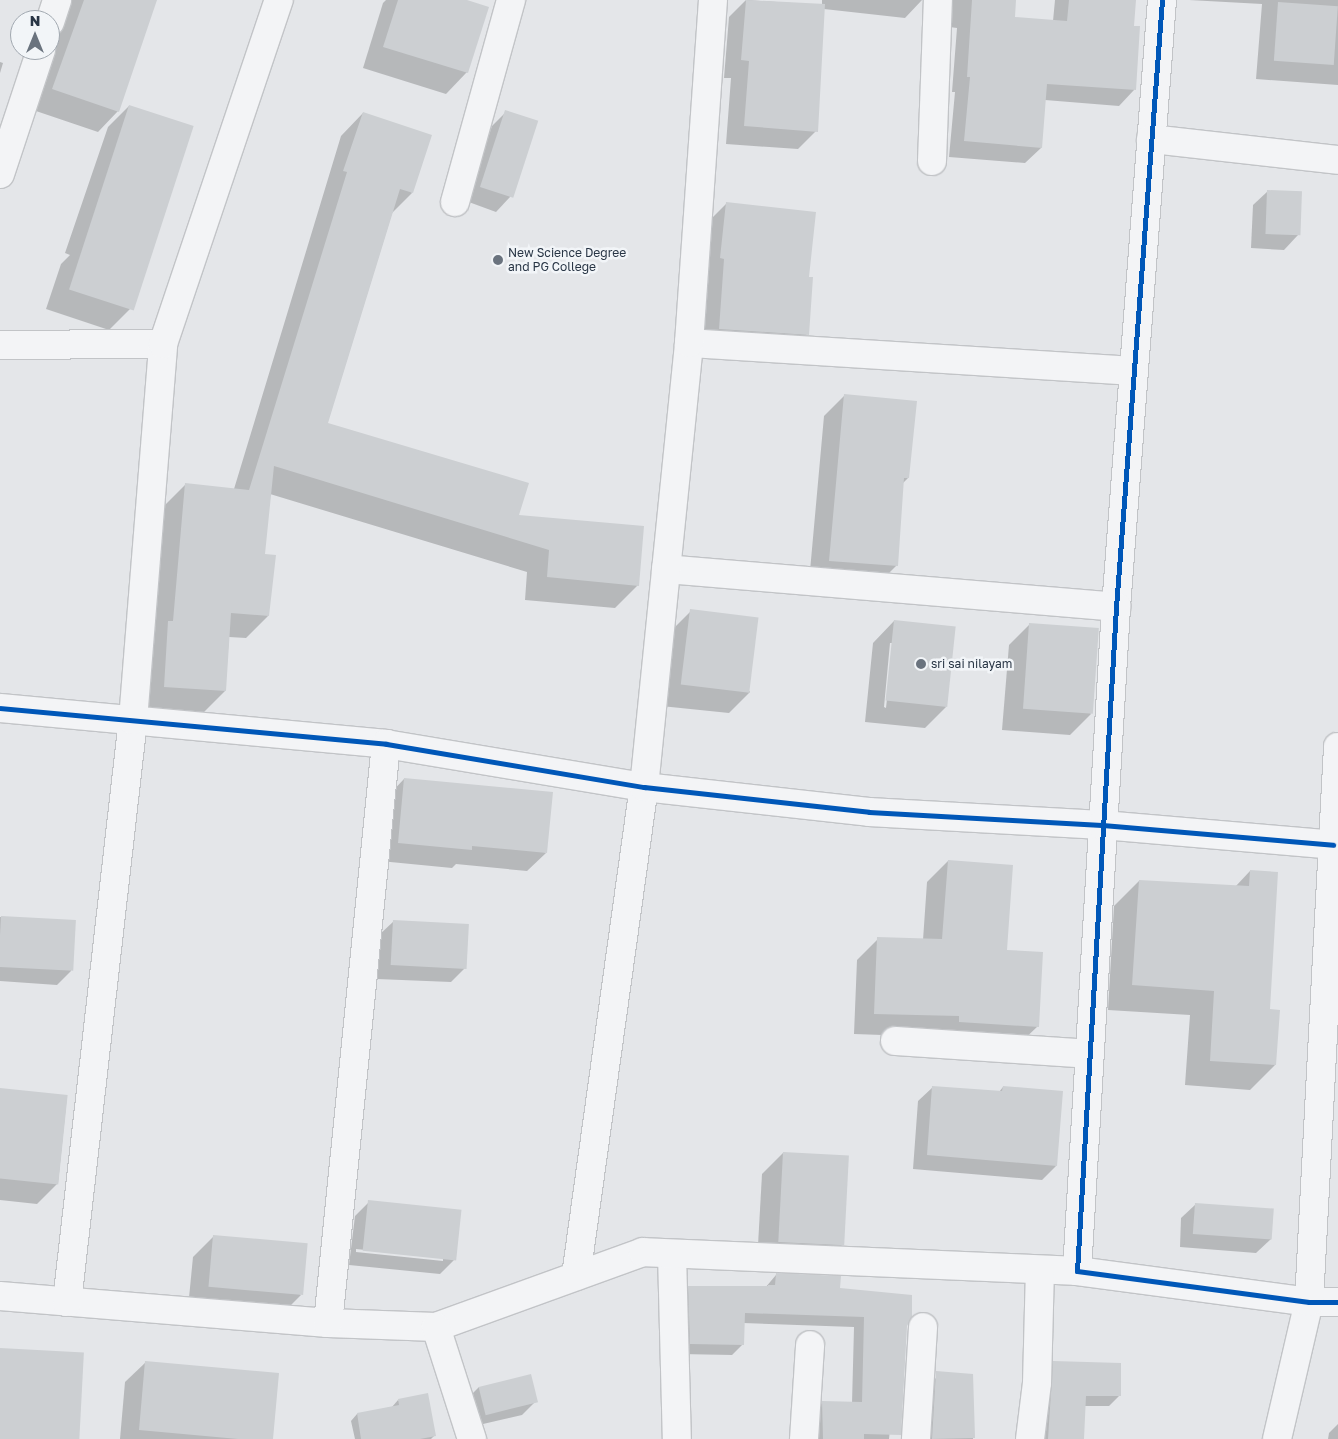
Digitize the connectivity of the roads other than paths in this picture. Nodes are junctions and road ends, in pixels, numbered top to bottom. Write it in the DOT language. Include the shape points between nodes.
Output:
graph roads {
  1 [pos="279,0"];
  2 [pos="511,0"];
  3 [pos="714,0"];
  4 [pos="938,0"];
  5 [pos="1162,0"];
  6 [pos="38,60"];
  7 [pos="1151,139"];
  8 [pos="1338,160"];
  9 [pos="932,161"];
  10 [pos="0,174"];
  11 [pos="455,202"];
  12 [pos="689,343"];
  13 [pos="163,344"];
  14 [pos="0,345"];
  15 [pos="1132,371"];
  16 [pos="666,569"];
  17 [pos="1116,607"];
  18 [pos="0,708"];
  19 [pos="133,720"];
  20 [pos="386,744"];
  21 [pos="1338,746"];
  22 [pos="644,787"];
  23 [pos="1102,825"];
  24 [pos="1333,845"];
  25 [pos="895,1041"];
  26 [pos="1089,1054"];
  27 [pos="672,1254"];
  28 [pos="1040,1270"];
  29 [pos="1077,1271"];
  30 [pos="576,1276"];
  31 [pos="0,1296"];
  32 [pos="67,1302"];
  33 [pos="1309,1302"];
  34 [pos="1338,1302"];
  35 [pos="328,1323"];
  36 [pos="436,1327"];
  37 [pos="923,1327"];
  38 [pos="810,1345"];
  39 [pos="472,1439"];
  40 [pos="677,1439"];
  41 [pos="804,1439"];
  42 [pos="916,1439"];
  43 [pos="1030,1439"];
  44 [pos="1277,1439"];
  1 -- 13 [label="street"];
  2 -- 11 [label="street"];
  3 -- 12 [label="street"];
  4 -- 9 [label="street"];
  5 -- 7 [label="street"];
  6 -- 10 [label="street"];
  7 -- 8 [label="street"];
  7 -- 15 [label="street"];
  12 -- 15 [label="street"];
  12 -- 16 [label="street"];
  13 -- 14 [label="street"];
  13 -- 19 [label="street"];
  15 -- 17 [label="street"];
  16 -- 17 [label="street"];
  16 -- 22 [label="street"];
  17 -- 23 [label="street"];
  18 -- 19 [label="street"];
  19 -- 20 [label="street"];
  19 -- 32 [label="street"];
  20 -- 22 [label="street"];
  20 -- 35 [label="street"];
  21 -- 24 [label="street"];
  22 -- 23 [label="street" via="870,812"];
  22 -- 30 [label="street"];
  23 -- 24 [label="street"];
  23 -- 26 [label="street"];
  24 -- 33 [label="street"];
  25 -- 26 [label="street"];
  26 -- 29 [label="street"];
  27 -- 28 [label="street"];
  27 -- 30 [label="street" via="643,1252"];
  27 -- 40 [label="street"];
  28 -- 29 [label="street"];
  28 -- 43 [label="street" via="1037,1382"];
  29 -- 33 [label="street"];
  30 -- 36 [label="street"];
  31 -- 32 [label="street"];
  32 -- 35 [label="street"];
  33 -- 34 [label="street"];
  33 -- 44 [label="street"];
  35 -- 36 [label="street"];
  36 -- 39 [label="street"];
  37 -- 42 [label="street"];
  38 -- 41 [label="street"];
}
